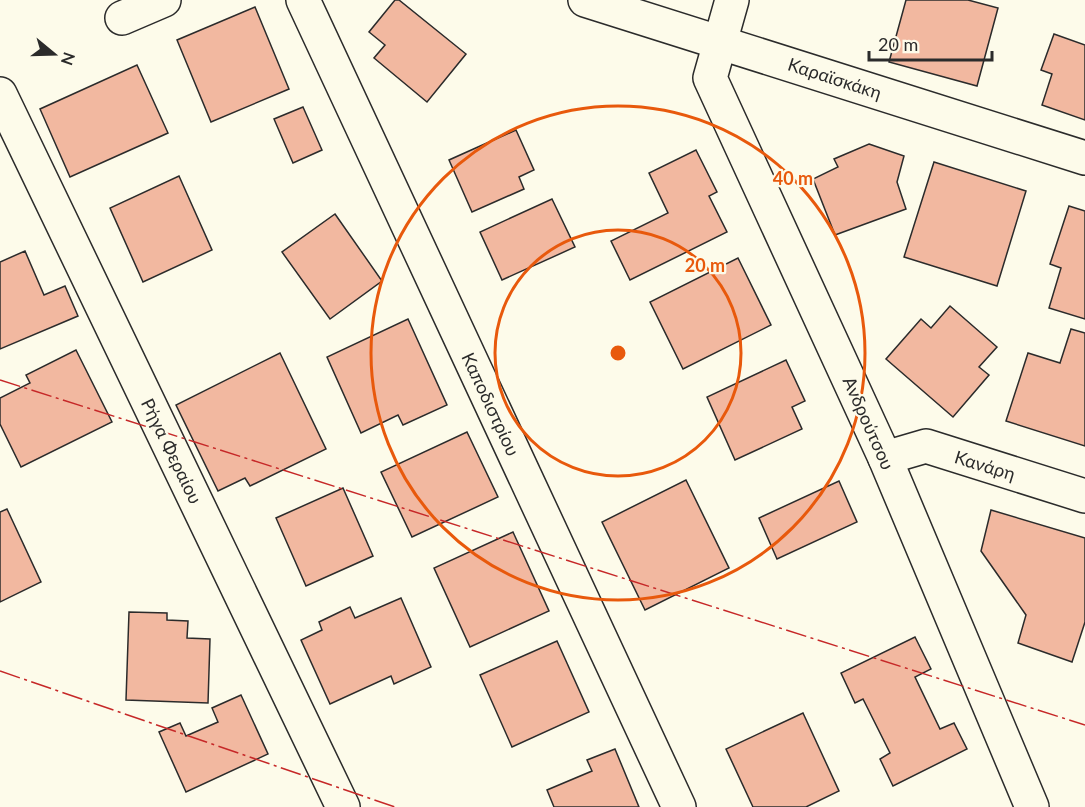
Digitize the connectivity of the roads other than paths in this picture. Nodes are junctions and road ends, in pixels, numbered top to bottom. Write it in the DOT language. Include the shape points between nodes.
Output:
graph roads {
  1 [pos="164,0"];
  2 [pos="303,0"];
  3 [pos="585,0"];
  4 [pos="732,0"];
  5 [pos="122,18"];
  6 [pos="720,42"];
  7 [pos="0,94"];
  8 [pos="1085,158"];
  9 [pos="885,458"];
  10 [pos="1085,496"];
  11 [pos="343,807"];
  12 [pos="680,807"];
  13 [pos="1032,807"];
  1 -- 5 [label="street"];
  2 -- 12 [label="street, Καποδιστρίου"];
  3 -- 6 [label="street, Καραϊσκάκη"];
  4 -- 6 [label="street, Ανδρούτσου"];
  6 -- 8 [label="street, Καραϊσκάκη"];
  6 -- 9 [label="street, Ανδρούτσου" via="710,78"];
  7 -- 11 [label="street, Ρήγα Φεραίου"];
  9 -- 10 [label="street, Κανάρη" via="926,446"];
  9 -- 13 [label="street, Ανδρούτσου"];
}
